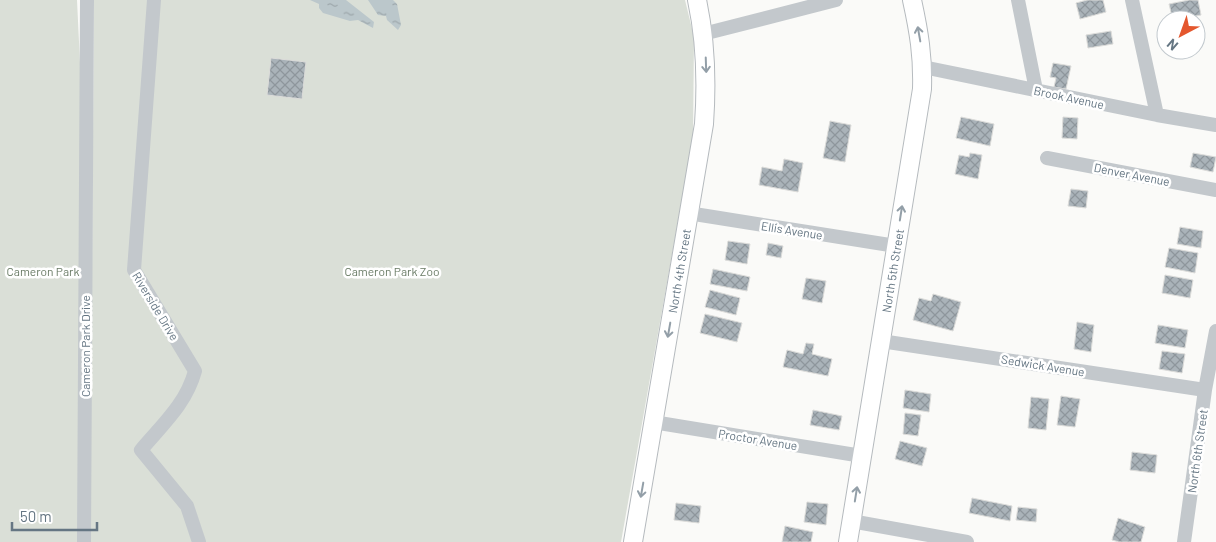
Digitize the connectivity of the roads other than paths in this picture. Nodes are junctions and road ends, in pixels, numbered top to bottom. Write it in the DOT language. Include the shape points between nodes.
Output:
graph roads {
  1 [pos="87,0"];
  2 [pos="154,0"];
  3 [pos="696,0"];
  4 [pos="836,0"];
  5 [pos="912,0"];
  6 [pos="1018,0"];
  7 [pos="1132,0"];
  8 [pos="703,34"];
  9 [pos="923,66"];
  10 [pos="1036,90"];
  11 [pos="1157,115"];
  12 [pos="1216,125"];
  13 [pos="1047,158"];
  14 [pos="1216,190"];
  15 [pos="688,214"];
  16 [pos="896,246"];
  17 [pos="1215,337"];
  18 [pos="881,340"];
  19 [pos="1206,390"];
  20 [pos="653,422"];
  21 [pos="862,456"];
  22 [pos="851,521"];
  23 [pos="84,542"];
  24 [pos="199,542"];
  25 [pos="633,542"];
  26 [pos="848,542"];
  27 [pos="967,542"];
  28 [pos="1184,542"];
  1 -- 23 [label="street, Cameron Park Drive"];
  2 -- 24 [label="street, Riverside Drive" via="134,270 195,371 190,388 179,406 140,450 187,506"];
  3 -- 8 [label="main road, North 4th Street"];
  4 -- 8 [label="street"];
  9 -- 5 [label="main road, North 5th Street, one-way"];
  6 -- 10 [label="street"];
  7 -- 11 [label="street"];
  8 -- 15 [label="main road, North 4th Street, one-way" via="704,116"];
  9 -- 10 [label="street, Brook Avenue"];
  16 -- 9 [label="main road, North 5th Street, one-way"];
  10 -- 11 [label="street, Brook Avenue"];
  11 -- 12 [label="street, Brook Avenue"];
  13 -- 14 [label="street, Denver Avenue"];
  15 -- 16 [label="street, Ellis Avenue"];
  15 -- 20 [label="main road, North 4th Street, one-way"];
  16 -- 18 [label="main road, North 5th Street"];
  17 -- 19 [label="street, North 6th Street"];
  18 -- 19 [label="street, Sedwick Avenue"];
  18 -- 21 [label="main road, North 5th Street"];
  19 -- 28 [label="street, North 6th Street"];
  20 -- 21 [label="street, Proctor Avenue"];
  20 -- 25 [label="main road, North 4th Street, one-way"];
  22 -- 21 [label="main road, North 5th Street, one-way"];
  22 -- 26 [label="main road, North 5th Street"];
  22 -- 27 [label="street"];
}
